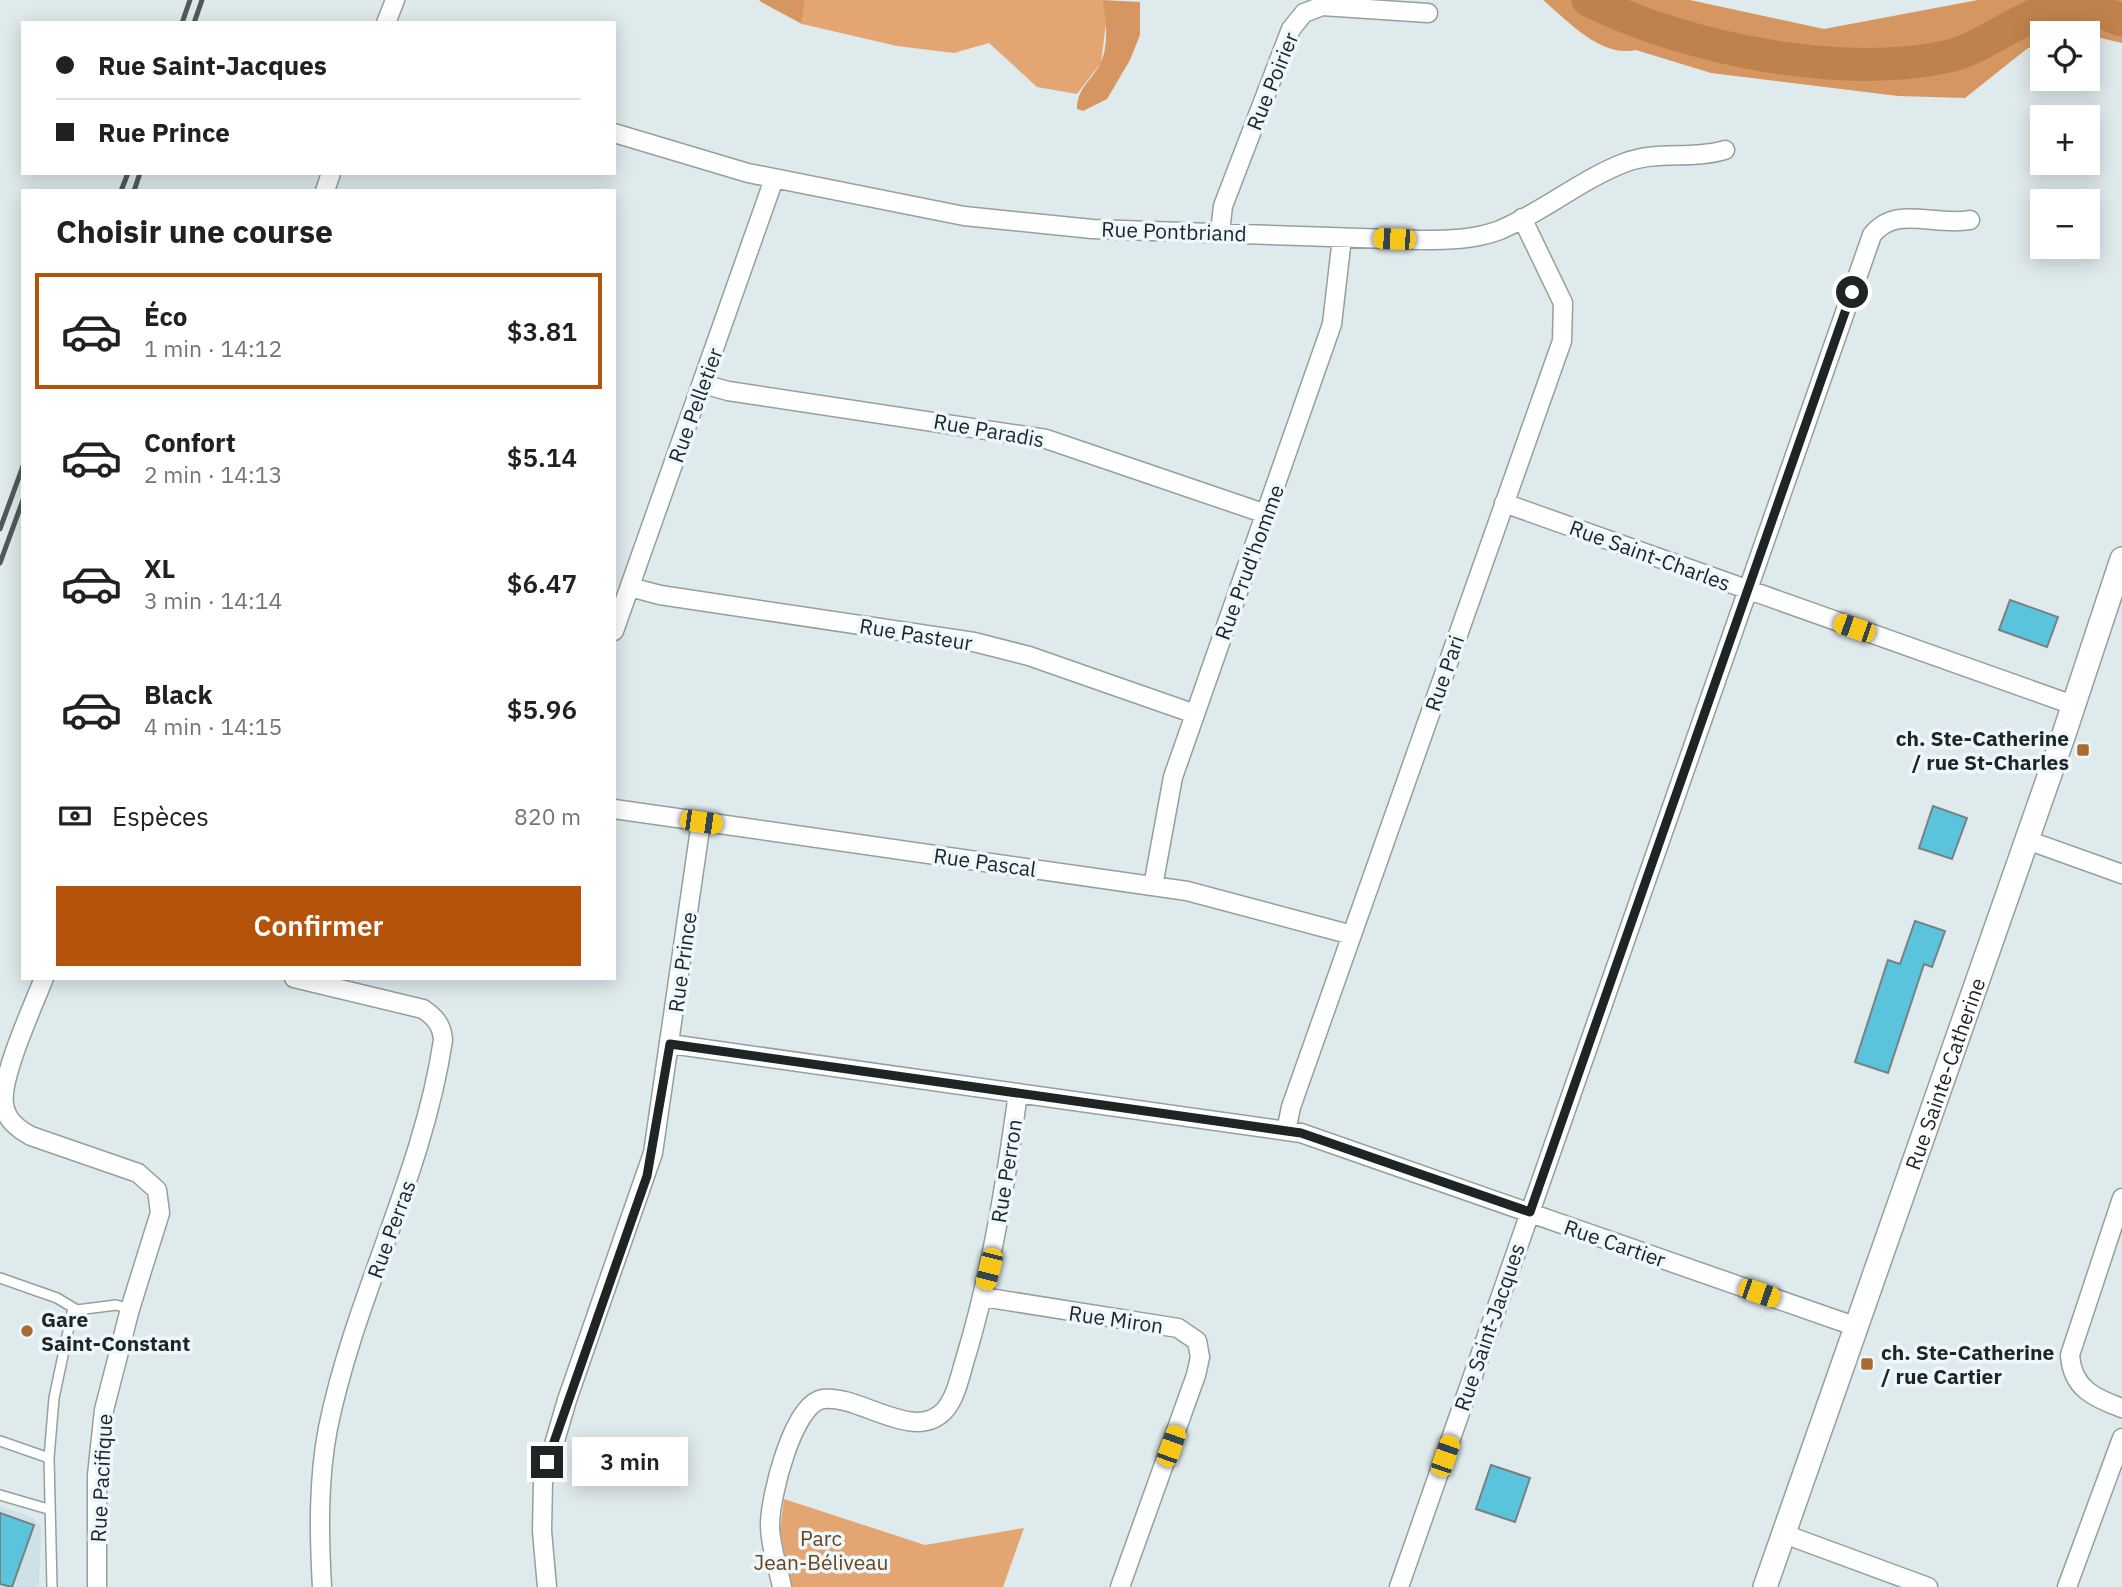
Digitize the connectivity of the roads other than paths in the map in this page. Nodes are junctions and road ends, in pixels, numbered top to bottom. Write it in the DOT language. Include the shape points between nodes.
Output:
graph roads {
  1 [pos="395,0"];
  2 [pos="1428,13"];
  3 [pos="387,21"];
  4 [pos="616,134"];
  5 [pos="1725,150"];
  6 [pos="774,179"];
  7 [pos="1522,218"];
  8 [pos="1970,220"];
  9 [pos="1220,232"];
  10 [pos="1342,238"];
  11 [pos="703,384"];
  12 [pos="1504,503"];
  13 [pos="1266,514"];
  14 [pos="2122,559"];
  15 [pos="630,587"];
  16 [pos="1747,590"];
  17 [pos="616,626"];
  18 [pos="2073,705"];
  19 [pos="1195,714"];
  20 [pos="616,809"];
  21 [pos="701,822"];
  22 [pos="2027,840"];
  23 [pos="2122,874"];
  24 [pos="1153,886"];
  25 [pos="1352,935"];
  26 [pos="43,980"];
  27 [pos="302,980"];
  28 [pos="670,1044"];
  29 [pos="1018,1093"];
  30 [pos="1286,1131"];
  31 [pos="2122,1199"];
  32 [pos="1530,1212"];
  33 [pos="0,1278"];
  34 [pos="983,1297"];
  35 [pos="73,1308"];
  36 [pos="130,1309"];
  37 [pos="1857,1327"];
  38 [pos="2122,1408"];
  39 [pos="2122,1438"];
  40 [pos="0,1441"];
  41 [pos="49,1458"];
  42 [pos="0,1496"];
  43 [pos="48,1509"];
  44 [pos="1784,1534"];
  45 [pos="52,1587"];
  46 [pos="97,1587"];
  47 [pos="322,1587"];
  48 [pos="547,1587"];
  49 [pos="782,1587"];
  50 [pos="1120,1587"];
  51 [pos="1399,1587"];
  52 [pos="1765,1587"];
  53 [pos="1928,1587"];
  54 [pos="2067,1587"];
  1 -- 3 [label="street"];
  2 -- 9 [label="street, Rue Poirier" via="1332,5 1304,13 1291,29 1223,206"];
  4 -- 6 [label="street, Rue Pontbriand"];
  5 -- 7 [label="street, Rue Pontbriand" via="1624,163"];
  6 -- 9 [label="street, Rue Pontbriand" via="994,220 1091,229"];
  6 -- 11 [label="street, Rue Pelletier"];
  7 -- 10 [label="street, Rue Pontbriand" via="1484,234 1453,240"];
  7 -- 12 [label="street, Rue Pari" via="1563,303 1564,324 1562,341"];
  8 -- 16 [label="street, Rue Saint-Jacques" via="1949,224 1903,218 1886,223 1872,235"];
  9 -- 10 [label="street, Rue Pontbriand"];
  10 -- 13 [label="street, Rue Prud'homme" via="1332,324"];
  11 -- 13 [label="street, Rue Paradis" via="1046,439"];
  11 -- 15 [label="street, Rue Pelletier"];
  12 -- 16 [label="street, Rue Saint-Charles"];
  12 -- 25 [label="street, Rue Pari"];
  13 -- 19 [label="street, Rue Prud'homme"];
  14 -- 18 [label="street, Rue Sainte-Catherine"];
  15 -- 17 [label="street, Rue Pelletier"];
  15 -- 19 [label="street, Rue Pasteur" via="660,596 974,642"];
  16 -- 18 [label="street, Rue Saint-Charles"];
  16 -- 32 [label="street, Rue Saint-Jacques"];
  18 -- 22 [label="street, Rue Sainte-Catherine"];
  19 -- 24 [label="street, Rue Prud'homme" via="1169,789"];
  20 -- 21 [label="street, Rue Pascal"];
  21 -- 24 [label="street, Rue Pascal"];
  21 -- 28 [label="street, Rue Prince"];
  22 -- 23 [label="street"];
  22 -- 37 [label="street, Rue Sainte-Catherine"];
  24 -- 25 [label="street, Rue Pascal"];
  25 -- 30 [label="street, Rue Pari"];
  26 -- 36 [label="street, Rue Pacifique" via="8,1076 4,1105 11,1122 23,1132 133,1171 156,1190 161,1203 159,1221"];
  27 -- 47 [label="street, Rue Perras" via="413,1006 430,1013 443,1031 419,1150 330,1419 320,1490"];
  28 -- 29 [label="street, Rue Cartier"];
  28 -- 48 [label="street, Rue Prince" via="647,1176 547,1462 542,1502"];
  29 -- 30 [label="street, Rue Cartier"];
  29 -- 34 [label="street, Rue Perron"];
  30 -- 32 [label="street, Rue Cartier" via="1314,1136"];
  31 -- 38 [label="street" via="2070,1355 2079,1386"];
  32 -- 37 [label="street, Rue Cartier"];
  32 -- 51 [label="street, Rue Saint-Jacques"];
  33 -- 35 [label="lane"];
  34 -- 49 [label="street, Rue Perron" via="953,1396 940,1415 910,1422 825,1398 803,1412 771,1510"];
  34 -- 50 [label="street, Rue Miron" via="1178,1328 1197,1341 1196,1375"];
  35 -- 36 [label="lane" via="116,1305"];
  35 -- 41 [label="lane" via="54,1398"];
  36 -- 46 [label="street, Rue Pacifique" via="100,1433"];
  37 -- 44 [label="street, Rue Sainte-Catherine"];
  39 -- 54 [label="street"];
  40 -- 41 [label="lane"];
  41 -- 43 [label="lane"];
  42 -- 43 [label="lane"];
  43 -- 45 [label="lane"];
  44 -- 52 [label="street, Rue Sainte-Catherine"];
  44 -- 53 [label="street"];
}
